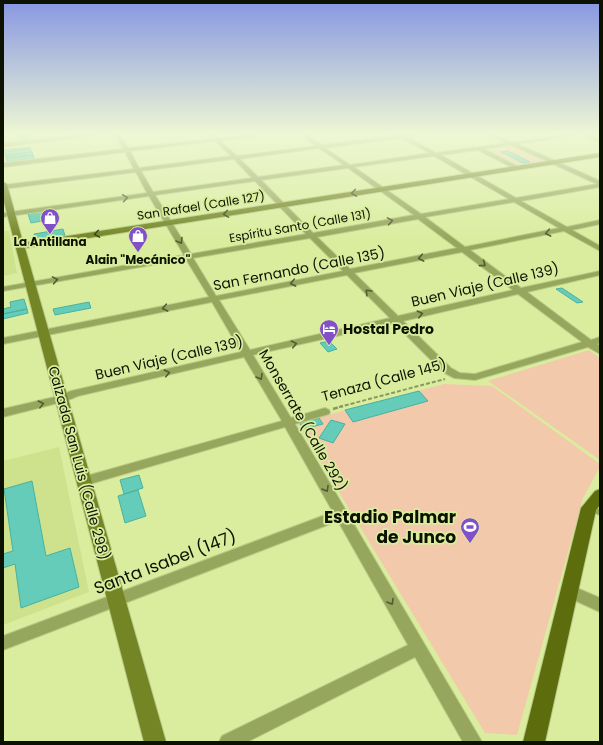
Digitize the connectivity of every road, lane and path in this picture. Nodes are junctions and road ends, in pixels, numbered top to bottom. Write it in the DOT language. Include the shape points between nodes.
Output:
graph roads {
  1 [pos="138,170"];
  2 [pos="248,170"];
  3 [pos="322,170"];
  4 [pos="353,170"];
  5 [pos="464,170"];
  6 [pos="506,170"];
  7 [pos="570,170"];
  8 [pos="473,175"];
  9 [pos="257,179"];
  10 [pos="600,184"];
  11 [pos="3,186"];
  12 [pos="381,189"];
  13 [pos="151,194"];
  14 [pos="516,200"];
  15 [pos="282,205"];
  16 [pos="7,215"];
  17 [pos="419,216"];
  18 [pos="600,222"];
  19 [pos="169,223"];
  20 [pos="567,229"];
  21 [pos="311,235"];
  22 [pos="20,246"];
  23 [pos="600,249"];
  24 [pos="464,250"];
  25 [pos="189,257"];
  26 [pos="349,272"];
  27 [pos="600,273"];
  28 [pos="30,284"];
  29 [pos="3,289"];
  30 [pos="519,291"];
  31 [pos="214,299"];
  32 [pos="396,320"];
  33 [pos="44,333"];
  34 [pos="600,340"];
  35 [pos="3,341"];
  36 [pos="589,342"];
  37 [pos="600,351"];
  38 [pos="247,354"];
  39 [pos="458,376"];
  40 [pos="62,399"];
  41 [pos="324,412"];
  42 [pos="3,413"];
  43 [pos="288,422"];
  44 [pos="83,482"];
  45 [pos="600,495"];
  46 [pos="595,510"];
  47 [pos="340,514"];
  48 [pos="570,591"];
  49 [pos="116,600"];
  50 [pos="600,605"];
  51 [pos="3,643"];
  52 [pos="418,648"];
  53 [pos="155,742"];
  54 [pos="228,742"];
  55 [pos="473,742"];
  56 [pos="534,742"];
  1 -- 11 [label="street"];
  1 -- 13 [label="street, Monserrate (Calle 292)"];
  2 -- 9 [label="street"];
  3 -- 9 [label="street"];
  4 -- 12 [label="street"];
  5 -- 8 [label="street"];
  6 -- 8 [label="street, San Rafael (Calle 127)"];
  7 -- 10 [label="street"];
  8 -- 12 [label="street, San Rafael (Calle 127)"];
  8 -- 14 [label="street"];
  9 -- 13 [label="street"];
  9 -- 15 [label="street"];
  10 -- 14 [label="street, Espíritu Santo (Calle 131)"];
  11 -- 16 [label="street, Calzada San Luis (Calle 298)"];
  12 -- 15 [label="street, San Rafael (Calle 127), one-way"];
  12 -- 17 [label="street"];
  16 -- 13 [label="street, one-way"];
  13 -- 19 [label="street, Monserrate (Calle 292)"];
  14 -- 17 [label="street, Espíritu Santo (Calle 131)"];
  14 -- 20 [label="street"];
  15 -- 19 [label="street, San Rafael (Calle 127), one-way"];
  15 -- 21 [label="street"];
  16 -- 22 [label="street, Calzada San Luis (Calle 298)"];
  21 -- 17 [label="street, Espíritu Santo (Calle 131), one-way"];
  17 -- 24 [label="street"];
  18 -- 20 [label="street, San Fernando (Calle 135)"];
  19 -- 22 [label="street, San Rafael (Calle 127), one-way"];
  19 -- 25 [label="street, Monserrate (Calle 292), one-way"];
  20 -- 23 [label="street"];
  20 -- 24 [label="street, San Fernando (Calle 135), one-way"];
  21 -- 25 [label="street, Espíritu Santo (Calle 131)"];
  21 -- 26 [label="street"];
  22 -- 28 [label="street, Calzada San Luis (Calle 298)"];
  24 -- 26 [label="street, San Fernando (Calle 135), one-way"];
  24 -- 30 [label="street, one-way"];
  28 -- 25 [label="street, Espíritu Santo (Calle 131), one-way"];
  25 -- 31 [label="street, Monserrate (Calle 292)"];
  26 -- 31 [label="street, San Fernando (Calle 135), one-way"];
  32 -- 26 [label="street, one-way"];
  27 -- 30 [label="street, Buen Viaje (Calle 139)"];
  28 -- 29 [label="street, Espíritu Santo (Calle 131)"];
  28 -- 33 [label="street, Calzada San Luis (Calle 298)"];
  32 -- 30 [label="street, Buen Viaje (Calle 139), one-way"];
  30 -- 36 [label="street"];
  31 -- 33 [label="street, San Fernando (Calle 135), one-way"];
  31 -- 38 [label="street, Monserrate (Calle 292)"];
  38 -- 32 [label="street, Buen Viaje (Calle 139), one-way"];
  32 -- 39 [label="street" via="447,370"];
  33 -- 35 [label="street, San Fernando (Calle 135)"];
  33 -- 40 [label="street, Calzada San Luis (Calle 298)"];
  34 -- 36 [label="street, Tenaza (Calle 145)"];
  36 -- 37 [label="street"];
  36 -- 39 [label="street, Tenaza (Calle 145)" via="475,377"];
  40 -- 38 [label="street, Buen Viaje (Calle 139), one-way" via="76,393"];
  38 -- 43 [label="street, Monserrate (Calle 292), one-way"];
  39 -- 41 [label="path, Tenaza (Calle 145)"];
  42 -- 40 [label="street, Buen Viaje (Calle 139), one-way"];
  40 -- 44 [label="street, Calzada San Luis (Calle 298)"];
  41 -- 43 [label="street, Tenaza (Calle 145)"];
  43 -- 44 [label="street, Tenaza (Calle 145)"];
  43 -- 47 [label="street, Monserrate (Calle 292), one-way"];
  44 -- 49 [label="street, Calzada San Luis (Calle 298)"];
  45 -- 46 [label="main road"];
  46 -- 48 [label="main road"];
  47 -- 49 [label="street, Santa Isabel (147)"];
  47 -- 52 [label="street, Monserrate (Calle 292), one-way"];
  48 -- 50 [label="street"];
  48 -- 56 [label="main road"];
  49 -- 51 [label="street, Santa Isabel (147)"];
  49 -- 53 [label="street, Calzada San Luis (Calle 298)"];
  52 -- 54 [label="street"];
  52 -- 55 [label="street, Monserrate (Calle 292)"];
}
